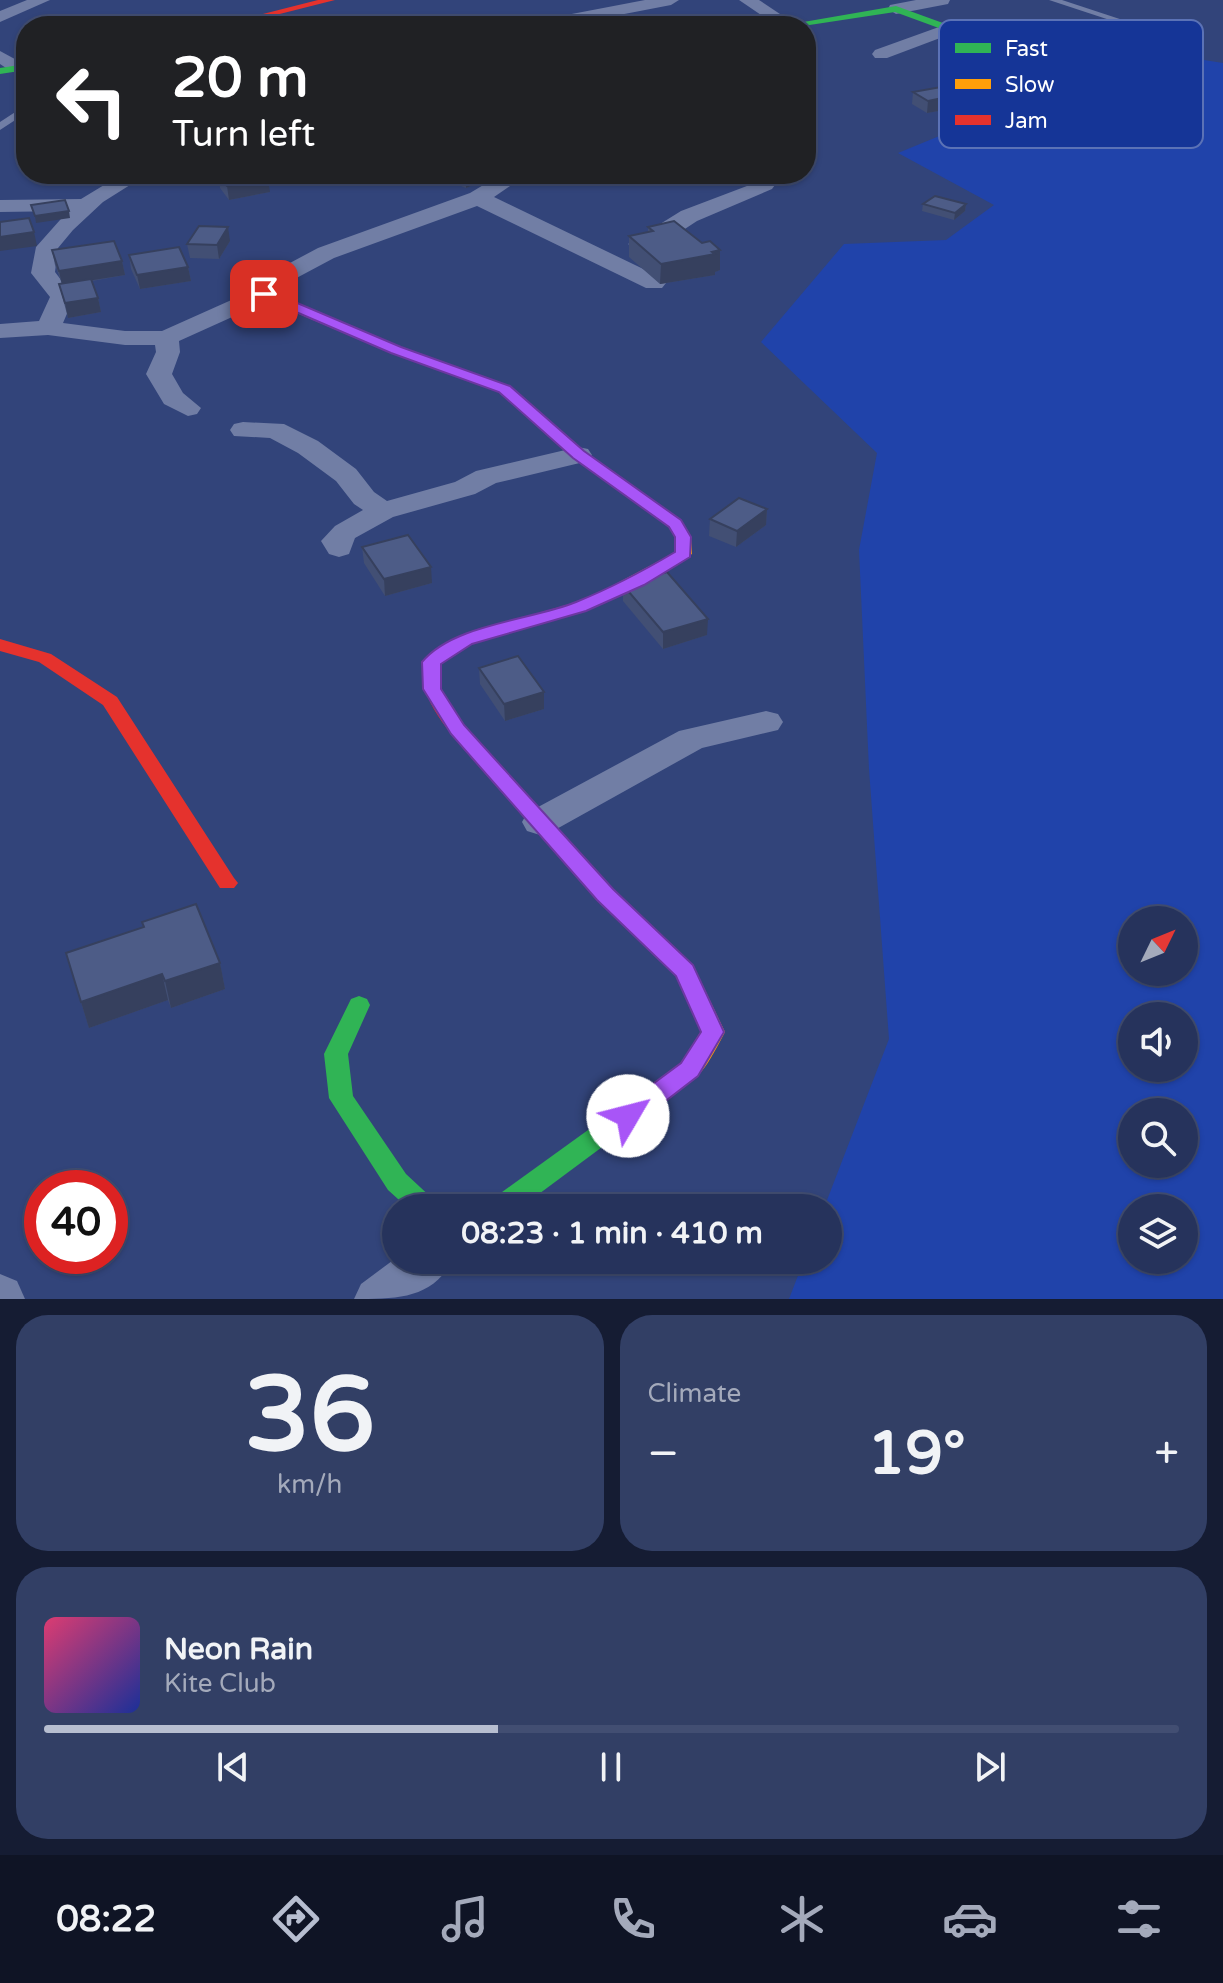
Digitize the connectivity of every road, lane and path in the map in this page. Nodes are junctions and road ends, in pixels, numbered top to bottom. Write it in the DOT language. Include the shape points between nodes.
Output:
graph roads {
  1 [pos="42,0"];
  2 [pos="330,0"];
  3 [pos="671,0"];
  4 [pos="747,0"];
  5 [pos="942,0"];
  6 [pos="1053,0"];
  7 [pos="292,4"];
  8 [pos="896,9"];
  9 [pos="253,16"];
  10 [pos="587,16"];
  11 [pos="773,16"];
  12 [pos="0,17"];
  13 [pos="1118,20"];
  14 [pos="816,22"];
  15 [pos="939,24"];
  16 [pos="939,32"];
  17 [pos="881,54"];
  18 [pos="0,56"];
  19 [pos="15,69"];
  20 [pos="120,184"];
  21 [pos="493,184"];
  22 [pos="765,185"];
  23 [pos="478,198"];
  24 [pos="87,204"];
  25 [pos="0,206"];
  26 [pos="602,256"];
  27 [pos="654,283"];
  28 [pos="264,294"];
  29 [pos="48,328"];
  30 [pos="0,331"];
  31 [pos="166,338"];
  32 [pos="188,408"];
  33 [pos="243,430"];
  34 [pos="578,455"];
  35 [pos="383,511"];
  36 [pos="339,548"];
  37 [pos="0,645"];
  38 [pos="766,722"];
  39 [pos="540,822"];
  40 [pos="227,883"];
  41 [pos="359,1005"];
  42 [pos="410,1194"];
  43 [pos="519,1194"];
  44 [pos="411,1274"];
  45 [pos="378,1299"];
  1 -- 12 [label="street"];
  2 -- 7 [label="street"];
  3 -- 10 [label="street"];
  4 -- 11 [label="street"];
  5 -- 8 [label="street"];
  6 -- 13 [label="lane"];
  7 -- 9 [label="street"];
  8 -- 14 [label="street"];
  8 -- 15 [label="street"];
  16 -- 17 [label="street"];
  18 -- 19 [label="street"];
  20 -- 24 [label="street"];
  21 -- 23 [label="street"];
  22 -- 26 [label="street" via="689,216 654,239"];
  23 -- 26 [label="street"];
  23 -- 28 [label="street" via="326,253 281,277"];
  24 -- 25 [label="street"];
  24 -- 29 [label="street" via="47,247 43,273 62,297"];
  26 -- 27 [label="street"];
  28 -- 31 [label="street"];
  28 -- 34 [label="street" via="504,389"];
  29 -- 30 [label="street"];
  29 -- 31 [label="street"];
  31 -- 32 [label="street" via="168,352 159,374 173,398"];
  33 -- 35 [label="street" via="275,430 308,447"];
  34 -- 35 [label="street" via="486,477"];
  34 -- 39 [label="street" via="675,524 684,554 579,607 466,640 432,662 432,689 458,730"];
  35 -- 36 [label="street" via="345,532 336,541"];
  37 -- 40 [label="street" via="45,658 110,701"];
  38 -- 39 [label="street" via="691,739"];
  39 -- 43 [label="street" via="685,971 713,1032 690,1069"];
  41 -- 42 [label="street" via="336,1054 341,1098"];
  44 -- 45 [label="street"];
}
